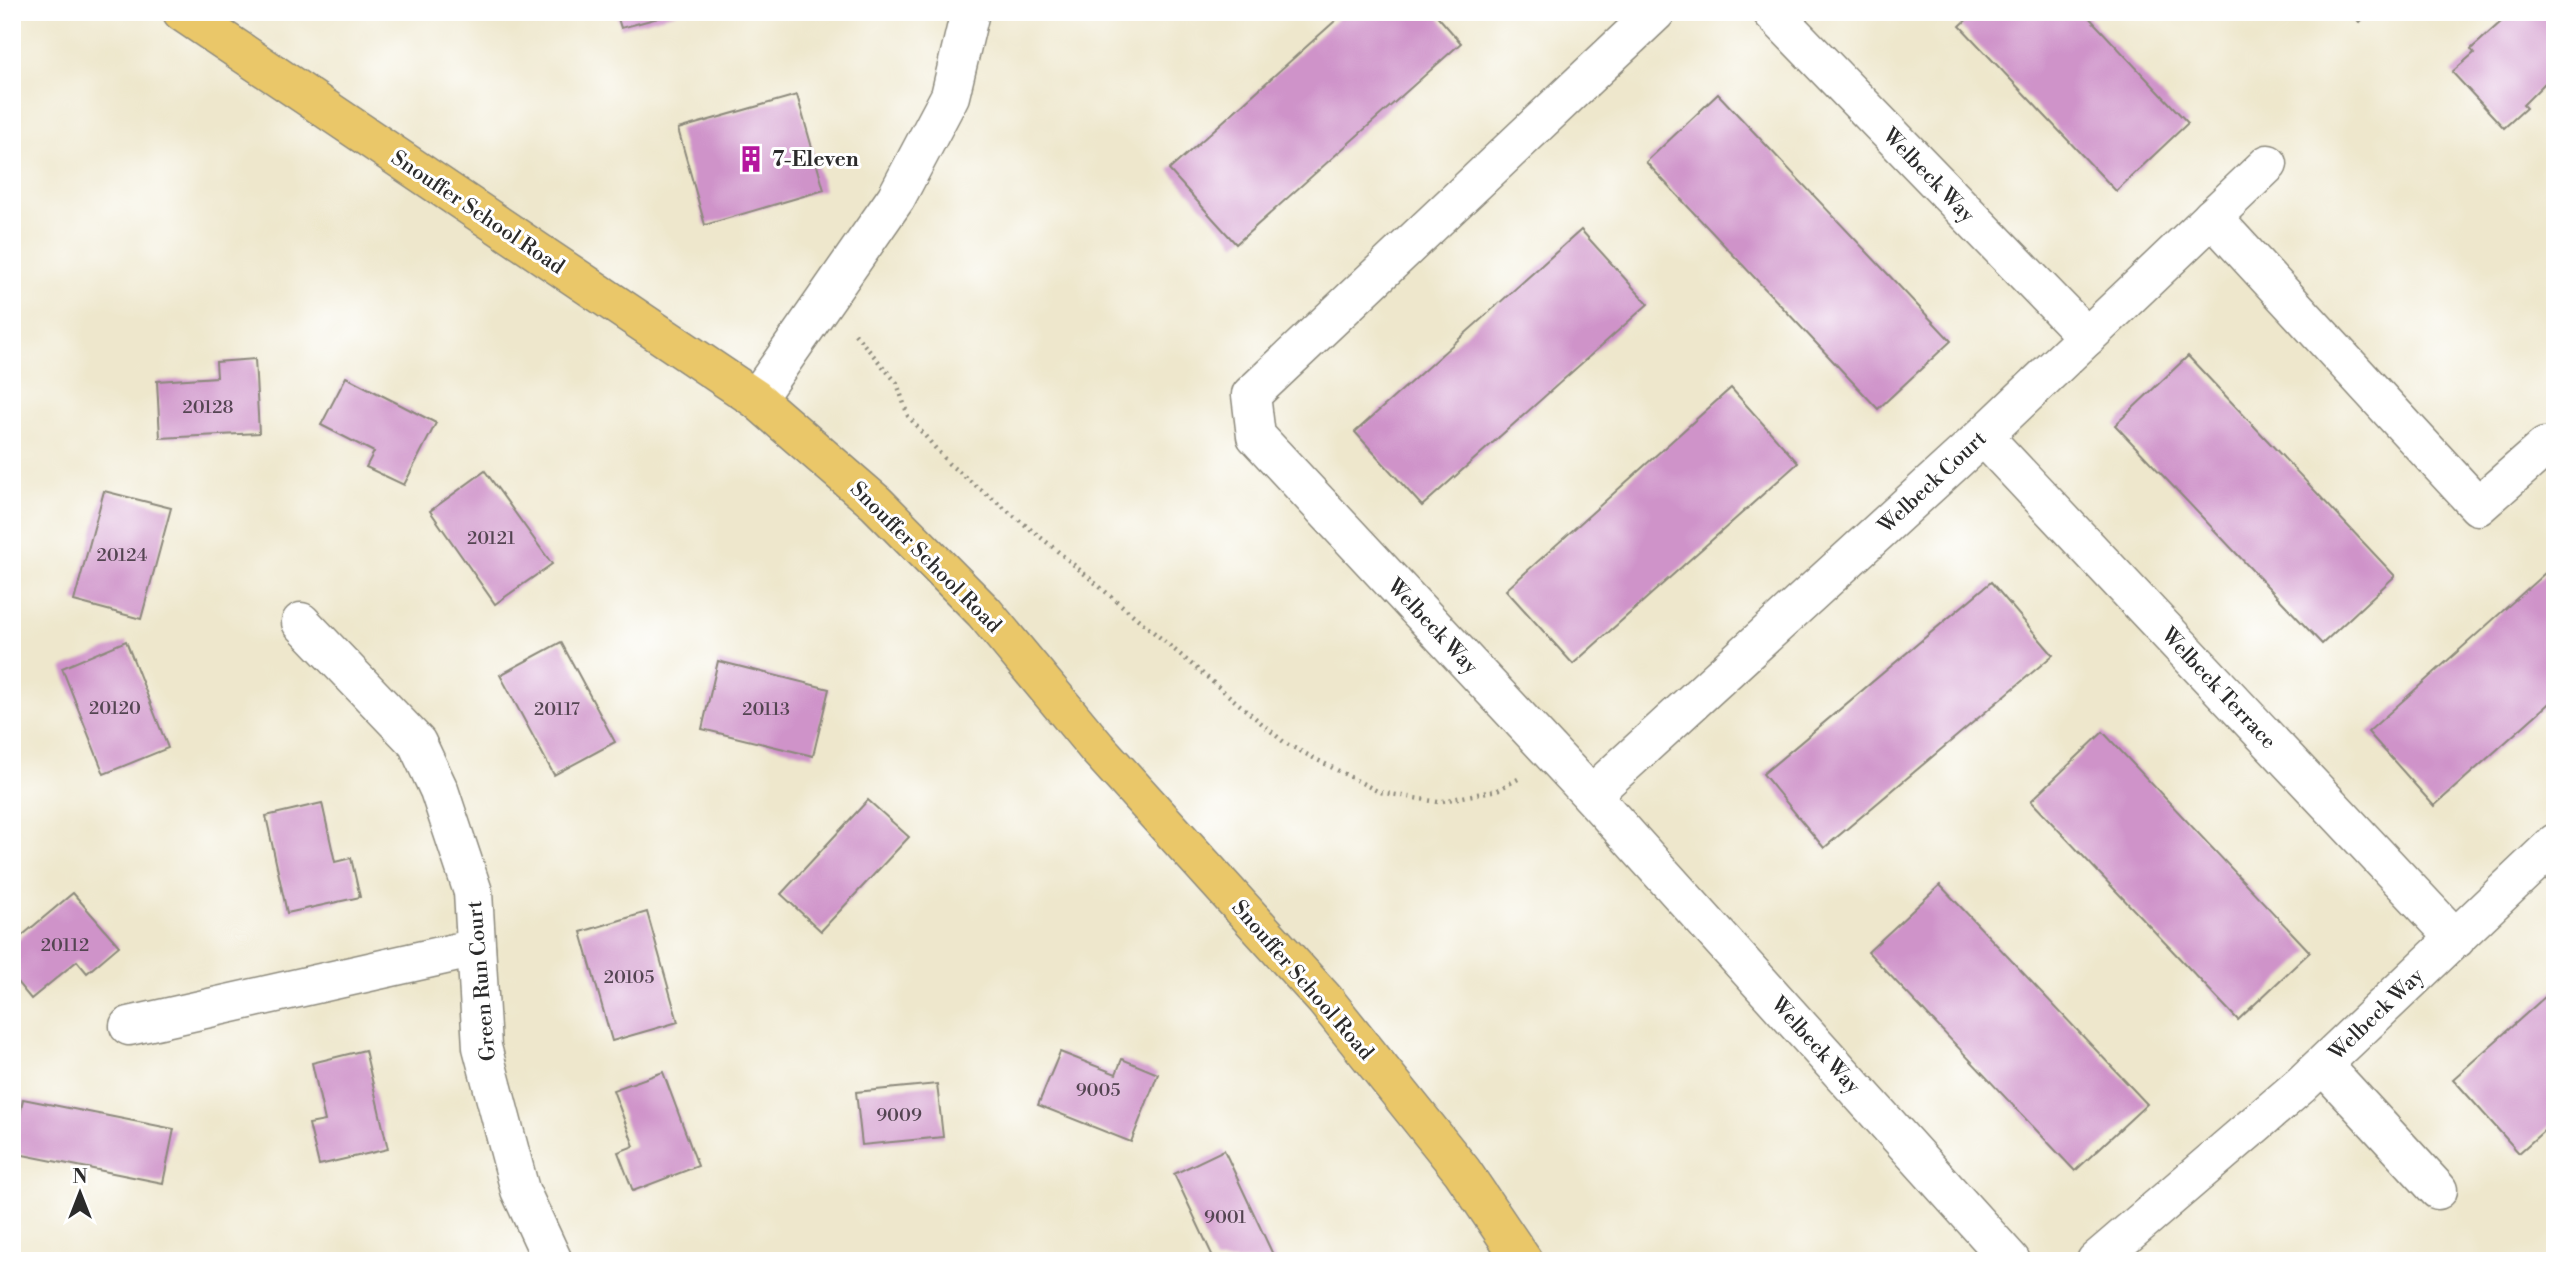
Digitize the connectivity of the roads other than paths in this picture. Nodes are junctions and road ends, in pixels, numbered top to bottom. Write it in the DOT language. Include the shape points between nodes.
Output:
graph roads {
  1 [pos="182,12"];
  2 [pos="970,12"];
  3 [pos="1656,12"];
  4 [pos="1772,12"];
  5 [pos="2268,164"];
  6 [pos="2212,217"];
  7 [pos="2087,337"];
  8 [pos="756,399"];
  9 [pos="1983,436"];
  10 [pos="2545,447"];
  11 [pos="301,622"];
  12 [pos="1591,795"];
  13 [pos="2555,844"];
  14 [pos="2456,939"];
  15 [pos="476,948"];
  16 [pos="129,1026"];
  17 [pos="2323,1065"];
  18 [pos="2438,1190"];
  19 [pos="553,1261"];
  20 [pos="1523,1261"];
  21 [pos="2011,1261"];
  22 [pos="2096,1261"];
  1 -- 8 [label="main road, Snouffer School Road"];
  2 -- 8 [label="street" via="950,96 896,198"];
  3 -- 12 [label="street, Welbeck Way" via="1251,395 1256,436"];
  4 -- 7 [label="street, Welbeck Way"];
  5 -- 6 [label="street, Welbeck Court"];
  6 -- 7 [label="street, Welbeck Court"];
  6 -- 10 [label="street" via="2478,506"];
  7 -- 9 [label="street, Welbeck Court"];
  8 -- 20 [label="main road, Snouffer School Road" via="876,503 984,612 1097,748 1325,1000 1462,1171"];
  9 -- 12 [label="street, Welbeck Court"];
  9 -- 14 [label="street, Welbeck Terrace"];
  11 -- 15 [label="street, Green Run Court" via="417,743 439,790 473,892"];
  12 -- 21 [label="street, Welbeck Way"];
  13 -- 14 [label="street, Welbeck Way"];
  14 -- 17 [label="street, Welbeck Way"];
  15 -- 16 [label="street"];
  15 -- 19 [label="street, Green Run Court" via="482,1047 520,1190"];
  17 -- 18 [label="street"];
  17 -- 22 [label="street, Welbeck Way"];
}
